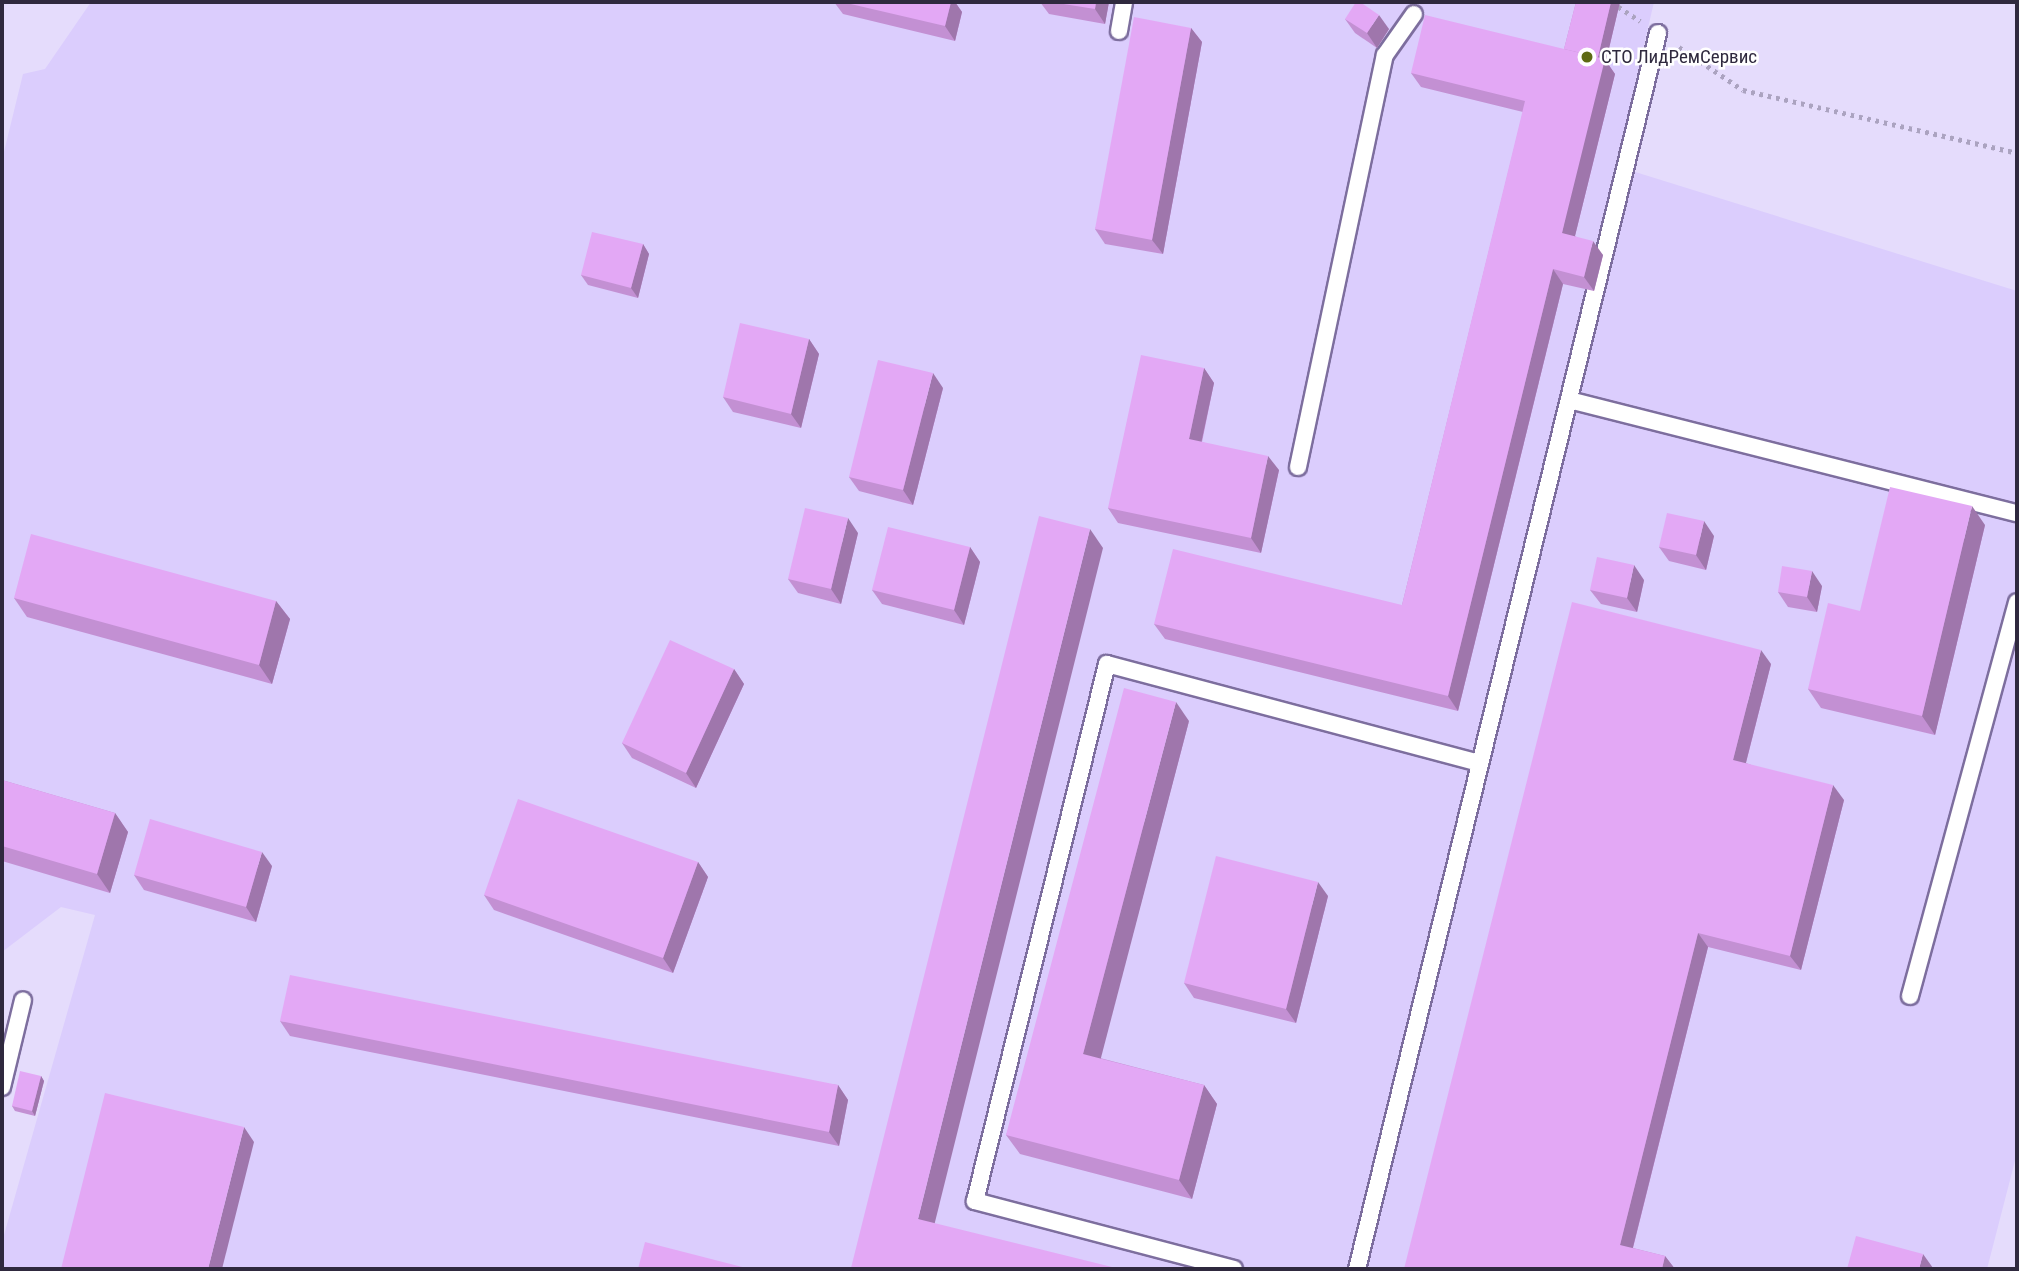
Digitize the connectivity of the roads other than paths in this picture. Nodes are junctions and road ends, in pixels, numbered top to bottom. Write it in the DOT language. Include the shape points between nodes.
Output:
graph roads {
  1 [pos="1124,2"];
  2 [pos="1419,11"];
  3 [pos="1119,31"];
  4 [pos="1658,33"];
  5 [pos="1569,400"];
  6 [pos="1298,467"];
  7 [pos="2017,513"];
  8 [pos="2017,602"];
  9 [pos="1480,763"];
  10 [pos="1910,996"];
  11 [pos="23,1000"];
  12 [pos="2,1087"];
  13 [pos="1234,1269"];
  14 [pos="1357,1269"];
  1 -- 3 [label="lane"];
  2 -- 6 [label="lane" via="1385,55"];
  4 -- 5 [label="lane"];
  5 -- 7 [label="lane"];
  5 -- 9 [label="lane"];
  8 -- 10 [label="lane"];
  9 -- 13 [label="lane" via="1107,664 975,1201"];
  9 -- 14 [label="lane"];
  11 -- 12 [label="lane"];
}
